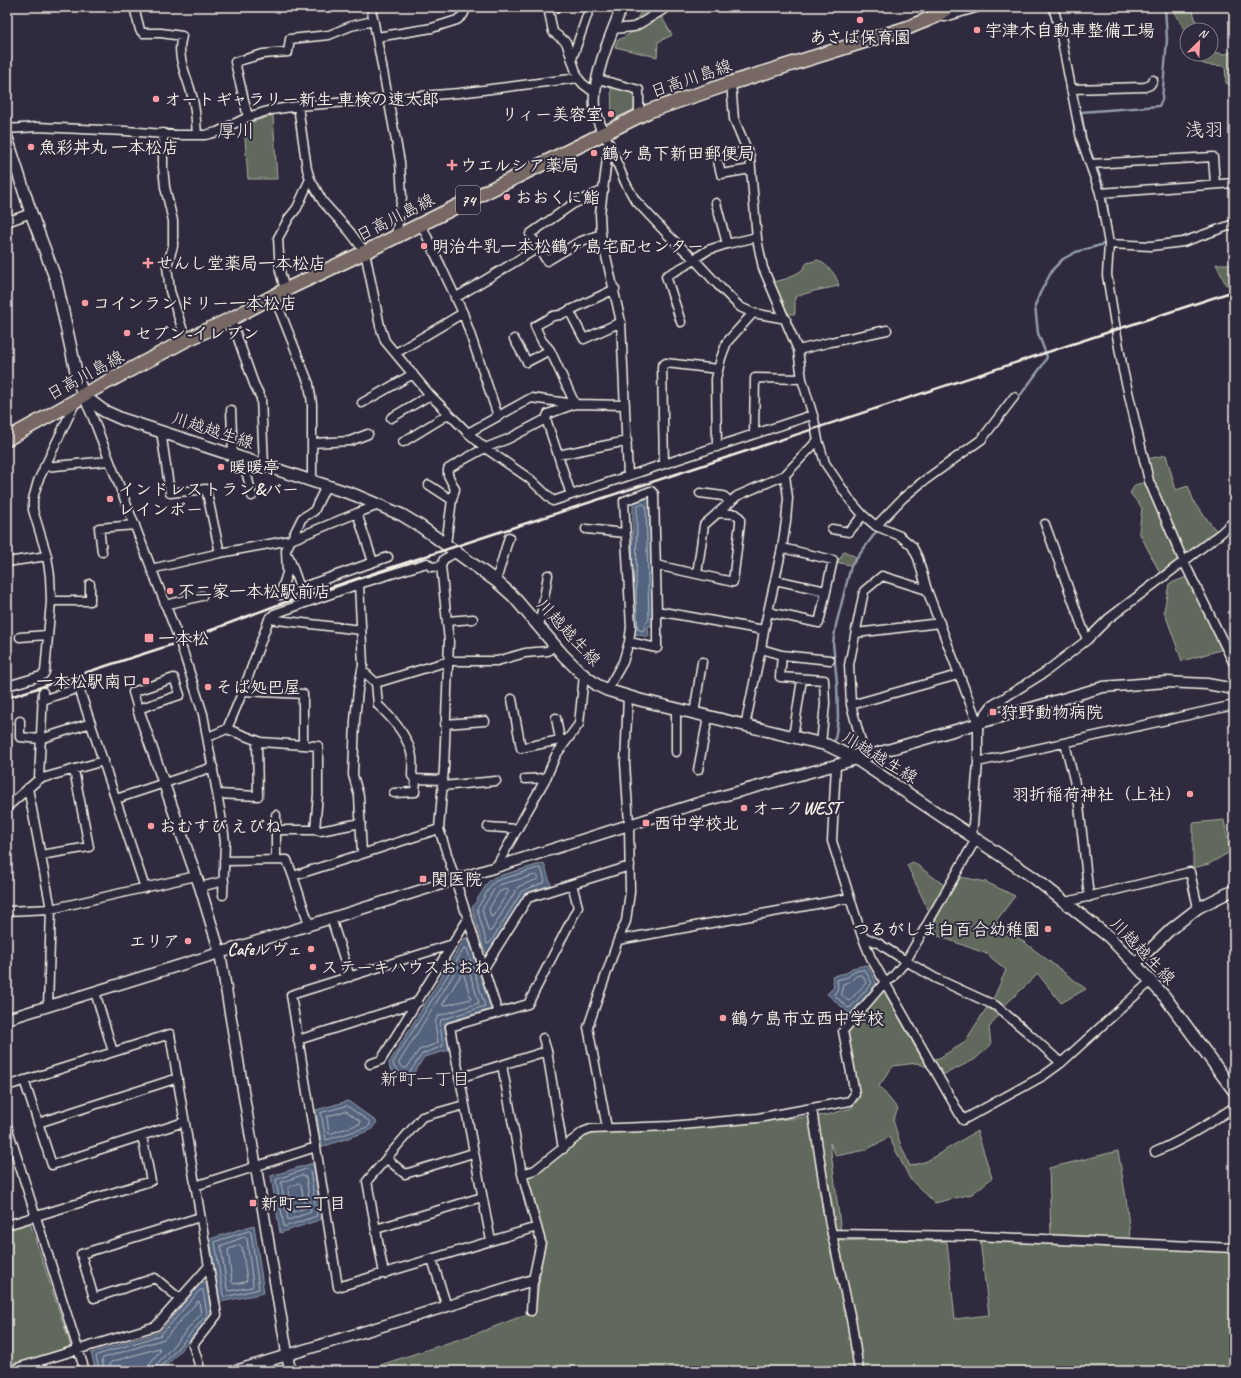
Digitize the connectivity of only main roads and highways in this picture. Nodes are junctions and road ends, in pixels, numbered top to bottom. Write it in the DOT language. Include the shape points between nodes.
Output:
graph roads {
  1 [pos="948,7"];
  2 [pos="7,138"];
  3 [pos="80,398"];
  4 [pos="7,439"];
  5 [pos="1234,1091"];
  1 -- 3 [label="main road, 日高川島線 / 74" via="936,16 907,28 731,83 639,116 606,138 286,290 186,340"];
  2 -- 3 [label="main road" via="56,280"];
  3 -- 4 [label="main road, 日高川島線 / 74"];
  3 -- 5 [label="main road, 川越越生線" via="104,411 355,495 420,526 496,581 513,596 554,645 584,675 607,690 821,744 856,759 1033,877 1109,937 1165,997"];
}
